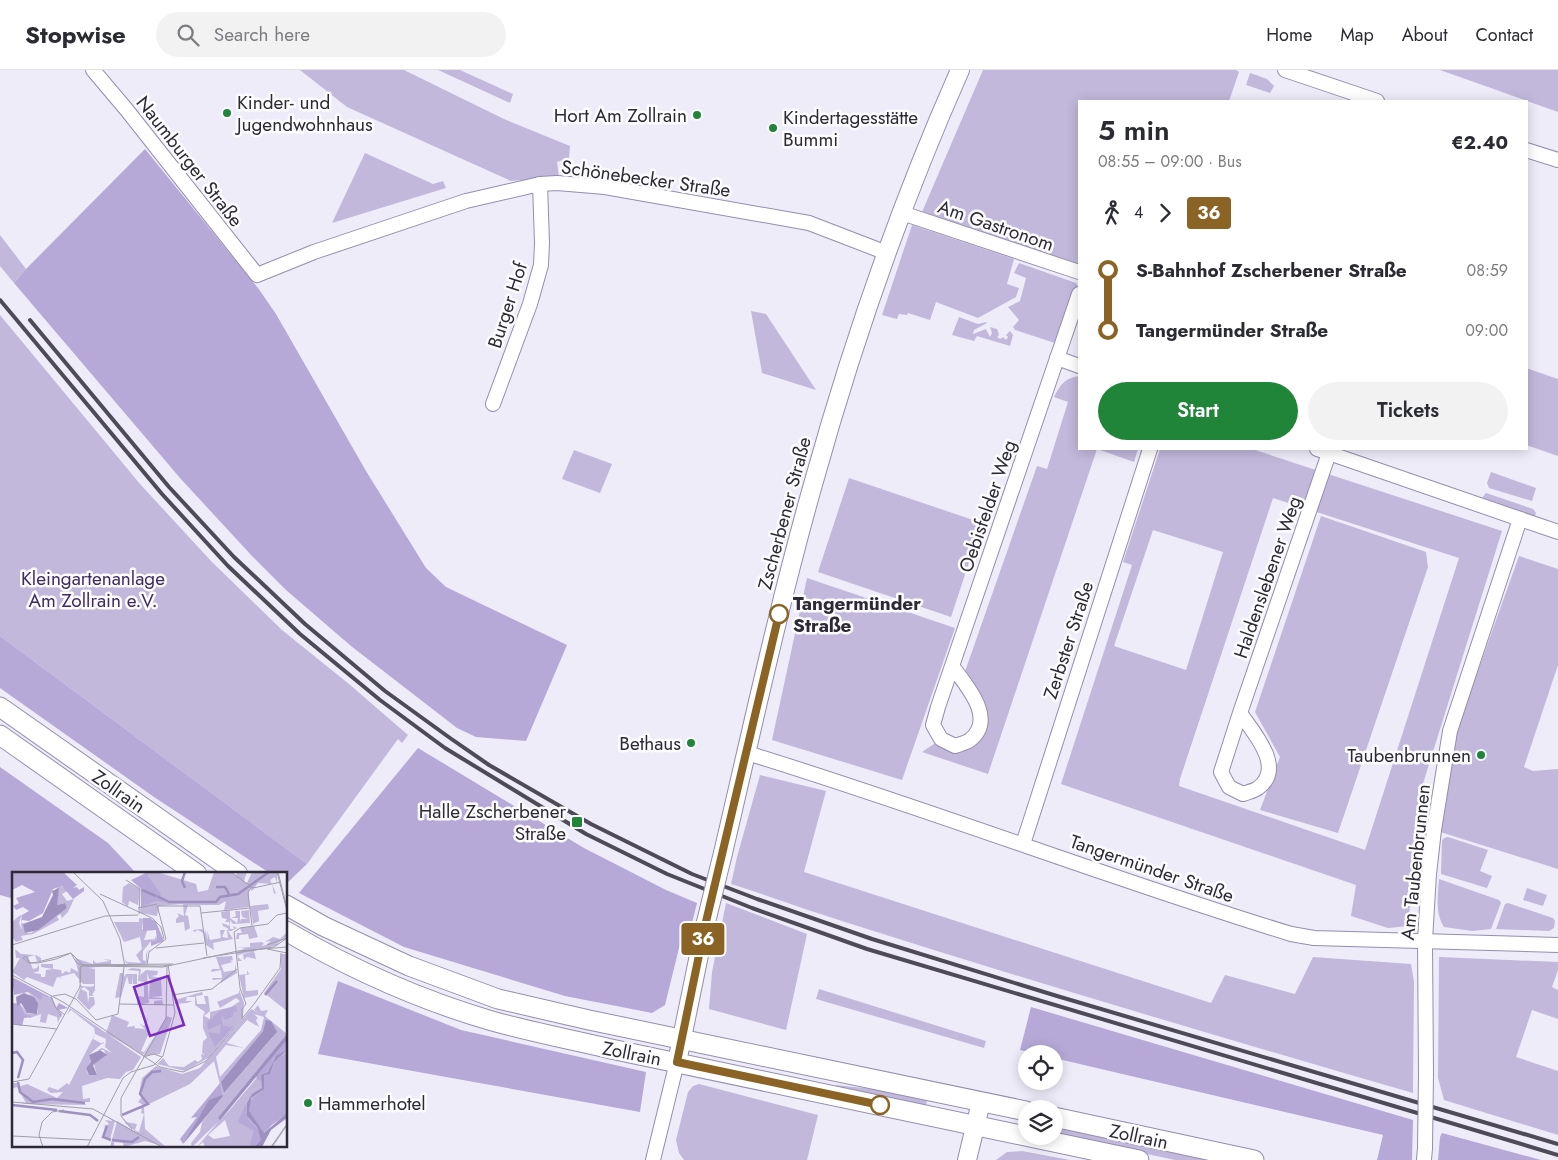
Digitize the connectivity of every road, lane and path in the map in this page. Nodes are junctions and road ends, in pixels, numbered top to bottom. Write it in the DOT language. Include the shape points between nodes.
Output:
graph roads {
  1 [pos="93,70"];
  2 [pos="960,70"];
  3 [pos="1285,70"];
  4 [pos="1375,100"];
  5 [pos="1528,151"];
  6 [pos="1558,160"];
  7 [pos="540,184"];
  8 [pos="902,213"];
  9 [pos="887,253"];
  10 [pos="1078,272"];
  11 [pos="257,275"];
  12 [pos="1078,297"];
  13 [pos="1057,358"];
  14 [pos="1078,366"];
  15 [pos="493,404"];
  16 [pos="1150,450"];
  17 [pos="1323,451"];
  18 [pos="1520,519"];
  19 [pos="1558,532"];
  20 [pos="952,666"];
  21 [pos="0,707"];
  22 [pos="1240,714"];
  23 [pos="0,735"];
  24 [pos="747,753"];
  25 [pos="1022,844"];
  26 [pos="207,853"];
  27 [pos="192,872"];
  28 [pos="194,872"];
  29 [pos="235,872"];
  30 [pos="288,906"];
  31 [pos="288,932"];
  32 [pos="1425,940"];
  33 [pos="1558,945"];
  34 [pos="682,1040"];
  35 [pos="677,1062"];
  36 [pos="981,1102"];
  37 [pos="1018,1109"];
  38 [pos="1063,1119"];
  39 [pos="975,1126"];
  40 [pos="1425,1154"];
  41 [pos="654,1159"];
  42 [pos="967,1160"];
  43 [pos="1140,1160"];
  44 [pos="1254,1160"];
  1 -- 11 [label="street, Naumburger Straße"];
  2 -- 8 [label="street, Zscherbener Straße"];
  3 -- 4 [label="street"];
  5 -- 6 [label="street"];
  7 -- 9 [label="street, Schönebecker Straße" via="573,183 605,187 809,224"];
  7 -- 11 [label="street, Schönebecker Straße" via="466,200"];
  7 -- 15 [label="street, Burger Hof" via="540,265 530,304"];
  8 -- 9 [label="street, Zscherbener Straße"];
  8 -- 10 [label="street, Am Gastronom"];
  9 -- 24 [label="street, Zscherbener Straße" via="814,481"];
  12 -- 13 [label="street, Oebisfelder Weg"];
  13 -- 14 [label="street"];
  13 -- 20 [label="street, Oebisfelder Weg"];
  16 -- 25 [label="street, Zerbster Straße"];
  17 -- 18 [label="street"];
  17 -- 22 [label="street, Haldenslebener Weg"];
  18 -- 19 [label="street"];
  18 -- 32 [label="street, Am Taubenbrunnen" via="1450,731 1434,830"];
  20 -- 20 [label="street, Oebisfelder Weg" via="933,725 941,739 955,746 970,741 980,728 980,710"];
  21 -- 26 [label="main road, Zollrain"];
  22 -- 22 [label="street, Haldenslebener Weg" via="1221,772 1229,787 1243,794 1258,789 1268,776 1269,758"];
  23 -- 27 [label="main road, Zollrain"];
  24 -- 25 [label="street, Tangermünder Straße"];
  24 -- 34 [label="street, Zscherbener Straße, bridge" via="705,926"];
  25 -- 32 [label="street, Tangermünder Straße" via="1291,934 1314,938"];
  26 -- 28 [label="street"];
  26 -- 29 [label="main road, Zollrain"];
  30 -- 34 [label="main road, Zollrain" via="409,966 498,998"];
  31 -- 35 [label="main road, Zollrain" via="356,969 475,1015 546,1035"];
  32 -- 33 [label="street, Tangermünder Straße"];
  32 -- 40 [label="street, Am Taubenbrunnen, bridge"];
  34 -- 35 [label="street, Zscherbener Straße"];
  34 -- 36 [label="main road, Zollrain"];
  35 -- 39 [label="main road, Zollrain"];
  35 -- 41 [label="street"];
  36 -- 37 [label="main road, Zollrain"];
  36 -- 39 [label="street"];
  38 -- 44 [label="main road, Zollrain"];
  39 -- 42 [label="street"];
  39 -- 43 [label="main road, Zollrain"];
}
